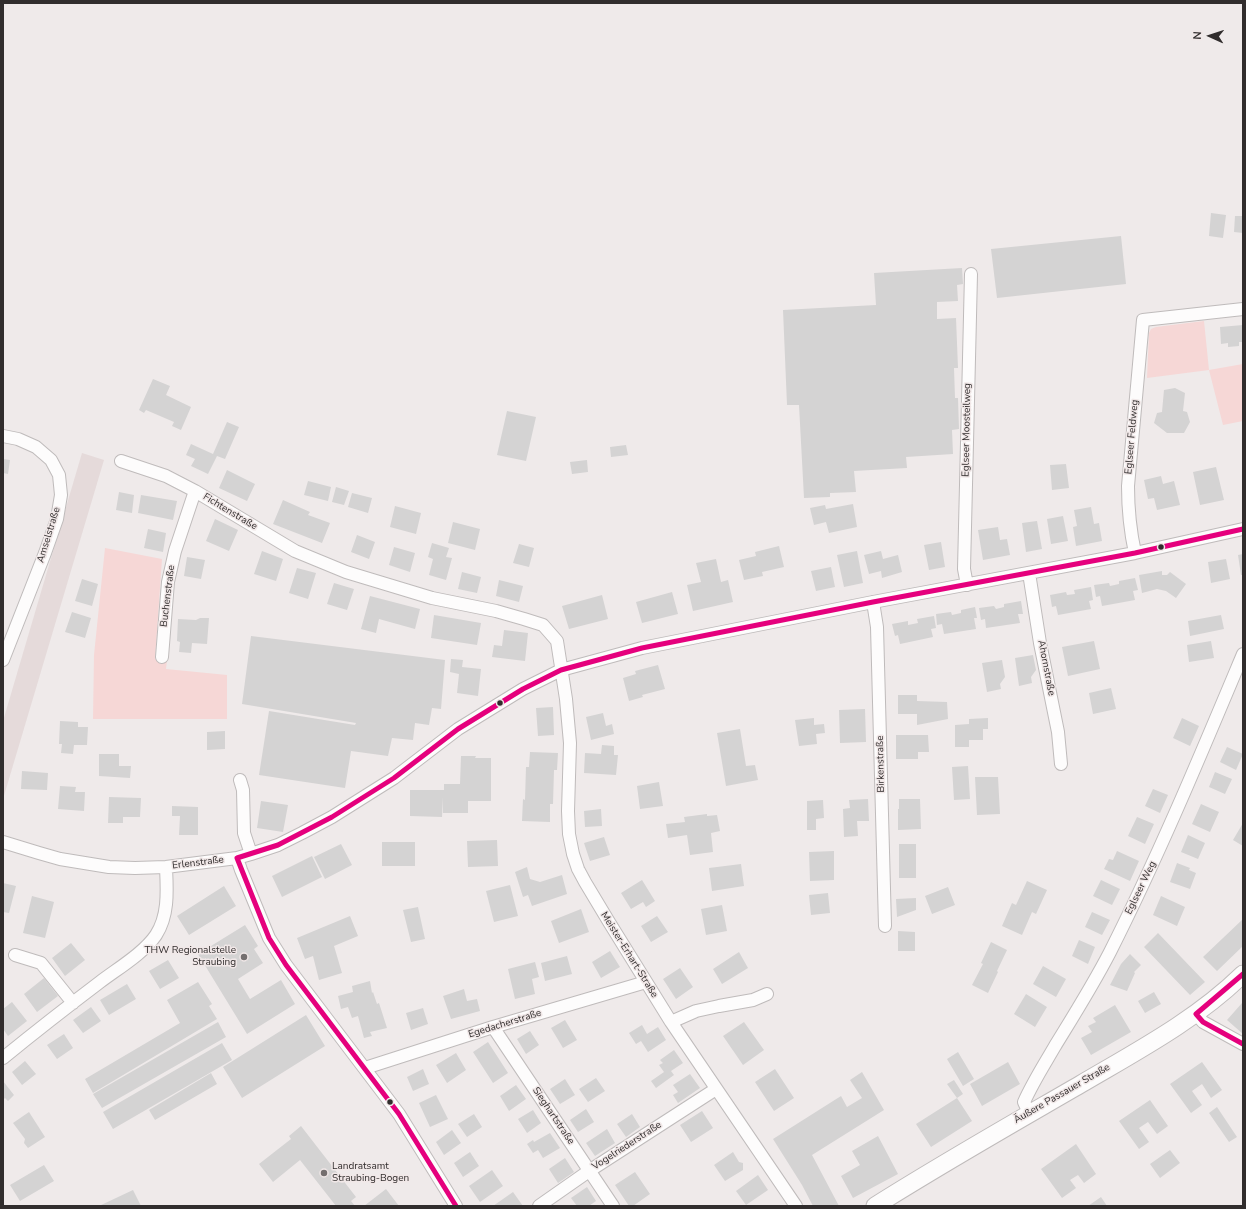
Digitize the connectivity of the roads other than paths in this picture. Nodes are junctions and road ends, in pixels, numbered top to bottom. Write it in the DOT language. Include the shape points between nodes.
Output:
graph roads {
  1 [pos="971,274"];
  2 [pos="1243,309"];
  3 [pos="3,436"];
  4 [pos="121,462"];
  5 [pos="195,491"];
  6 [pos="1243,529"];
  7 [pos="1135,553"];
  8 [pos="1029,573"];
  9 [pos="967,585"];
  10 [pos="873,602"];
  11 [pos="1243,654"];
  12 [pos="162,657"];
  13 [pos="3,660"];
  14 [pos="561,670"];
  15 [pos="1061,764"];
  16 [pos="240,780"];
  17 [pos="3,842"];
  18 [pos="251,854"];
  19 [pos="237,858"];
  20 [pos="166,867"];
  21 [pos="885,926"];
  22 [pos="15,955"];
  23 [pos="1243,974"];
  24 [pos="646,982"];
  25 [pos="767,994"];
  26 [pos="73,1003"];
  27 [pos="1196,1014"];
  28 [pos="671,1022"];
  29 [pos="493,1027"];
  30 [pos="1243,1044"];
  31 [pos="3,1058"];
  32 [pos="365,1068"];
  33 [pos="716,1089"];
  34 [pos="1029,1114"];
  35 [pos="589,1171"];
  36 [pos="456,1206"];
  37 [pos="539,1206"];
  38 [pos="613,1206"];
  39 [pos="796,1206"];
  40 [pos="875,1206"];
  1 -- 9 [label="street, Eglseer Moosteilweg" via="964,569"];
  2 -- 7 [label="street, Eglseer Feldweg" via="1143,320 1128,486 1130,530"];
  3 -- 13 [label="street, Amselstraße" via="36,447 50,460 59,475 61,495 45,553"];
  4 -- 5 [label="street, Fichtenstraße" via="166,476"];
  5 -- 12 [label="street, Buchenstraße" via="175,551 168,582"];
  5 -- 14 [label="street, Fichtenstraße" via="295,551 346,572 432,598 524,618 543,626 557,641"];
  6 -- 7 [label="street, Erlenstraße"];
  7 -- 8 [label="street, Erlenstraße"];
  8 -- 9 [label="street, Erlenstraße"];
  8 -- 15 [label="street, Ahornstraße" via="1058,732"];
  9 -- 10 [label="street, Erlenstraße"];
  10 -- 14 [label="street, Erlenstraße" via="642,648"];
  10 -- 21 [label="street, Birkenstraße" via="877,627"];
  11 -- 34 [label="street, Eglseer Weg" via="1155,859 1110,953 1033,1082 1024,1102"];
  14 -- 18 [label="street, Erlenstraße" via="523,689 458,729 394,778 337,814 278,845"];
  14 -- 24 [label="street, Meister-Erhart-Straße" via="570,743 568,811 573,854 585,882"];
  16 -- 18 [label="street" via="243,790 244,833"];
  17 -- 20 [label="street, Erlenstraße" via="60,859 109,867"];
  18 -- 19 [label="street, Erlenstraße"];
  19 -- 20 [label="street, Erlenstraße"];
  19 -- 32 [label="street" via="269,938 281,958"];
  20 -- 26 [label="street, Erlenstraße" via="167,898 156,935 143,949"];
  22 -- 26 [label="street" via="41,963"];
  23 -- 27 [label="main road, Äußere Passauer Straße"];
  24 -- 28 [label="street, Meister-Erhart-Straße"];
  24 -- 29 [label="street, Egedacherstraße"];
  25 -- 28 [label="street" via="753,1000 696,1011"];
  26 -- 31 [label="street, Erlenstraße"];
  27 -- 30 [label="street" via="1203,1022"];
  27 -- 34 [label="main road, Äußere Passauer Straße"];
  28 -- 33 [label="street, Meister-Erhart-Straße"];
  29 -- 32 [label="street, Egedacherstraße"];
  29 -- 35 [label="street, Sieghartstraße"];
  32 -- 36 [label="street" via="399,1114"];
  33 -- 35 [label="street, Vogelriederstraße"];
  33 -- 39 [label="street, Meister-Erhart-Straße"];
  34 -- 40 [label="main road, Äußere Passauer Straße"];
  35 -- 37 [label="street, Vogelriederstraße"];
  35 -- 38 [label="street, Sieghartstraße"];
}
